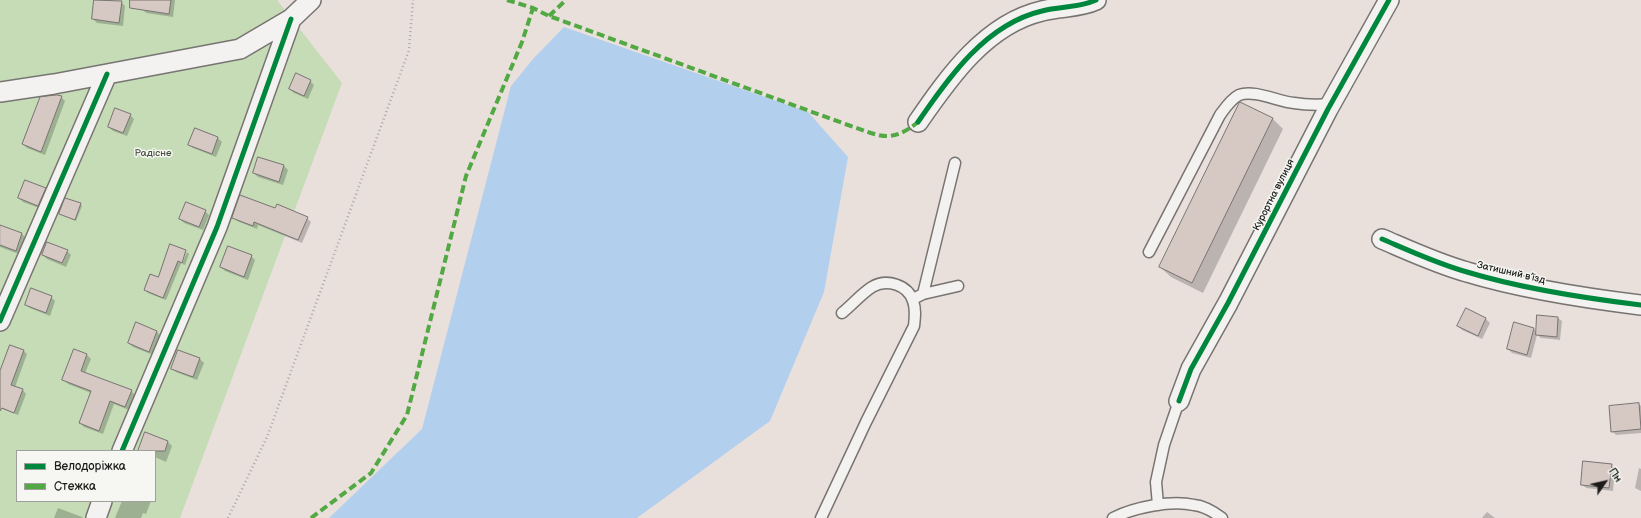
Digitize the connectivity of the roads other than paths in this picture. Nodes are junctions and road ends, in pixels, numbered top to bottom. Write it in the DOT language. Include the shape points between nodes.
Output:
graph roads {
  1 [pos="310,0"];
  2 [pos="1096,0"];
  3 [pos="1389,0"];
  4 [pos="291,19"];
  5 [pos="107,74"];
  6 [pos="0,92"];
  7 [pos="1331,104"];
  8 [pos="918,122"];
  9 [pos="955,163"];
  10 [pos="1382,239"];
  11 [pos="1149,252"];
  12 [pos="958,286"];
  13 [pos="923,294"];
  14 [pos="913,299"];
  15 [pos="1641,304"];
  16 [pos="842,313"];
  17 [pos="0,321"];
  18 [pos="1179,401"];
  19 [pos="122,450"];
  20 [pos="102,502"];
  21 [pos="1158,505"];
  22 [pos="96,518"];
  23 [pos="821,518"];
  24 [pos="1113,518"];
  25 [pos="1222,518"];
  1 -- 4 [label="street"];
  2 -- 8 [label="street" via="1085,5 1042,11 994,34 977,47 938,93"];
  3 -- 7 [label="street, Курортна вулиця"];
  4 -- 5 [label="street" via="240,49"];
  4 -- 19 [label="street" via="217,227"];
  5 -- 6 [label="street"];
  5 -- 17 [label="street"];
  7 -- 11 [label="lane" via="1293,103 1256,94 1234,98 1220,115"];
  7 -- 18 [label="street, Курортна вулиця" via="1191,369"];
  9 -- 13 [label="lane"];
  10 -- 15 [label="street, Затишний в’їзд" via="1467,272 1564,294"];
  12 -- 13 [label="lane"];
  13 -- 14 [label="lane"];
  14 -- 16 [label="lane" via="896,284 880,284 873,286"];
  14 -- 23 [label="lane" via="914,326"];
  18 -- 21 [label="lane" via="1164,445 1156,482"];
  20 -- 22 [label="street"];
  21 -- 24 [label="lane"];
  21 -- 25 [label="lane" via="1195,505"];
}
